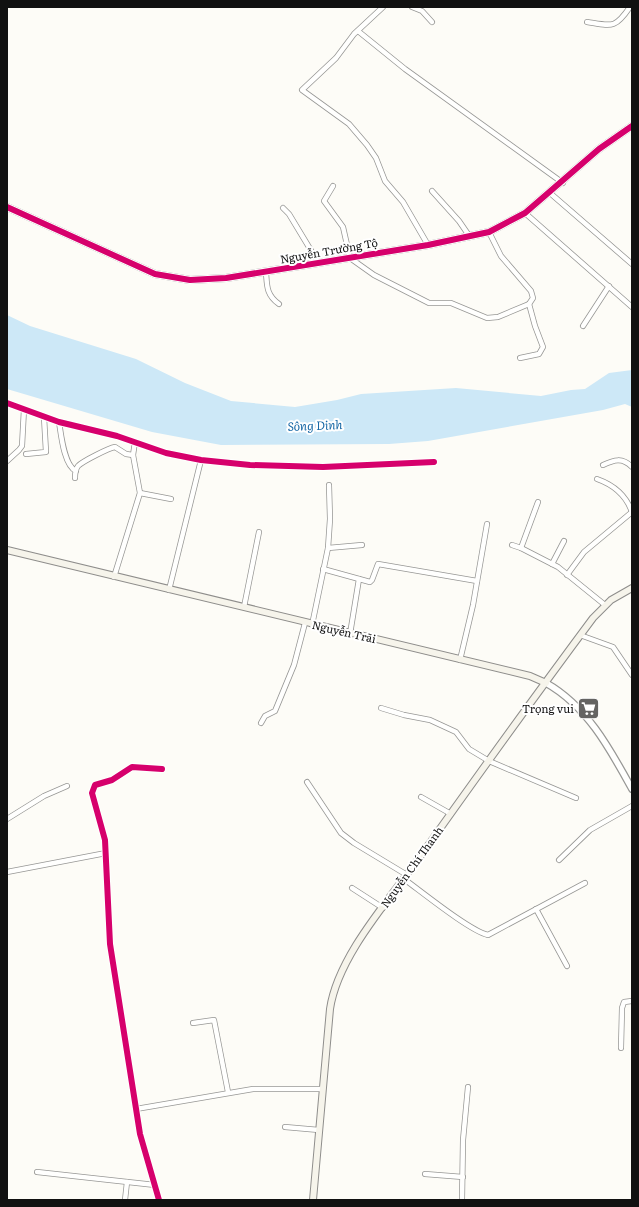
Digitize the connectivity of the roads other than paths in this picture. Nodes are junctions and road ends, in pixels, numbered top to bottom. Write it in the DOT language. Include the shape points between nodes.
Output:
graph roads {
  1 [pos="383,7"];
  2 [pos="412,7"];
  3 [pos="630,7"];
  4 [pos="432,22"];
  5 [pos="587,22"];
  6 [pos="358,31"];
  7 [pos="632,126"];
  8 [pos="563,183"];
  9 [pos="333,186"];
  10 [pos="432,191"];
  11 [pos="550,193"];
  12 [pos="7,207"];
  13 [pos="283,208"];
  14 [pos="525,214"];
  15 [pos="489,232"];
  16 [pos="470,237"];
  17 [pos="428,245"];
  18 [pos="350,258"];
  19 [pos="318,262"];
  20 [pos="632,264"];
  21 [pos="266,272"];
  22 [pos="609,286"];
  23 [pos="279,304"];
  24 [pos="529,304"];
  25 [pos="632,307"];
  26 [pos="583,326"];
  27 [pos="520,358"];
  28 [pos="7,403"];
  29 [pos="24,409"];
  30 [pos="44,417"];
  31 [pos="59,422"];
  32 [pos="135,442"];
  33 [pos="26,454"];
  34 [pos="133,455"];
  35 [pos="201,460"];
  36 [pos="7,461"];
  37 [pos="434,462"];
  38 [pos="602,466"];
  39 [pos="632,467"];
  40 [pos="76,471"];
  41 [pos="75,478"];
  42 [pos="597,479"];
  43 [pos="329,485"];
  44 [pos="140,493"];
  45 [pos="171,499"];
  46 [pos="538,502"];
  47 [pos="632,512"];
  48 [pos="487,524"];
  49 [pos="259,532"];
  50 [pos="564,542"];
  51 [pos="362,545"];
  52 [pos="512,545"];
  53 [pos="328,548"];
  54 [pos="521,548"];
  55 [pos="7,550"];
  56 [pos="552,564"];
  57 [pos="323,569"];
  58 [pos="567,575"];
  59 [pos="114,577"];
  60 [pos="359,579"];
  61 [pos="477,581"];
  62 [pos="632,588"];
  63 [pos="169,590"];
  64 [pos="605,605"];
  65 [pos="244,607"];
  66 [pos="305,623"];
  67 [pos="312,625"];
  68 [pos="350,634"];
  69 [pos="580,635"];
  70 [pos="460,660"];
  71 [pos="632,675"];
  72 [pos="546,683"];
  73 [pos="381,708"];
  74 [pos="261,723"];
  75 [pos="489,761"];
  76 [pos="162,769"];
  77 [pos="306,782"];
  78 [pos="630,782"];
  79 [pos="67,786"];
  80 [pos="632,789"];
  81 [pos="421,797"];
  82 [pos="576,798"];
  83 [pos="632,806"];
  84 [pos="451,814"];
  85 [pos="7,819"];
  86 [pos="106,853"];
  87 [pos="559,860"];
  88 [pos="7,872"];
  89 [pos="405,877"];
  90 [pos="585,883"];
  91 [pos="352,888"];
  92 [pos="383,908"];
  93 [pos="536,909"];
  94 [pos="567,966"];
  95 [pos="632,1001"];
  96 [pos="194,1023"];
  97 [pos="621,1048"];
  98 [pos="468,1087"];
  99 [pos="323,1089"];
  100 [pos="228,1092"];
  101 [pos="136,1109"];
  102 [pos="285,1127"];
  103 [pos="319,1130"];
  104 [pos="37,1172"];
  105 [pos="425,1174"];
  106 [pos="463,1177"];
  107 [pos="127,1182"];
  108 [pos="155,1185"];
  109 [pos="126,1200"];
  110 [pos="159,1200"];
  111 [pos="313,1200"];
  112 [pos="462,1200"];
  1 -- 6 [label="street"];
  2 -- 4 [label="street"];
  3 -- 5 [label="street" via="616,24"];
  6 -- 8 [label="street" via="404,69"];
  6 -- 17 [label="street" via="336,58 302,90 349,124 367,145 376,158 385,181 403,202"];
  7 -- 8 [label="street, Nguyễn Trường Tộ" via="600,149"];
  8 -- 11 [label="street, Nguyễn Trường Tộ"];
  9 -- 18 [label="street" via="324,201 343,227"];
  10 -- 16 [label="street"];
  11 -- 14 [label="street, Nguyễn Trường Tộ"];
  11 -- 20 [label="street"];
  12 -- 21 [label="street, Nguyễn Trường Tộ" via="143,270 164,277 211,280"];
  13 -- 19 [label="street"];
  14 -- 15 [label="street, Nguyễn Trường Tộ"];
  14 -- 22 [label="street"];
  15 -- 16 [label="street, Nguyễn Trường Tộ"];
  15 -- 24 [label="street" via="501,256 531,291 533,298"];
  16 -- 17 [label="street, Nguyễn Trường Tộ"];
  17 -- 18 [label="street, Nguyễn Trường Tộ"];
  18 -- 19 [label="street, Nguyễn Trường Tộ"];
  18 -- 24 [label="street" via="374,275 429,303 451,302 484,317 494,318"];
  19 -- 21 [label="street, Nguyễn Trường Tộ"];
  21 -- 23 [label="street" via="267,289"];
  22 -- 25 [label="street"];
  22 -- 26 [label="street"];
  24 -- 27 [label="street" via="543,347 539,354"];
  28 -- 29 [label="street"];
  29 -- 30 [label="street"];
  29 -- 36 [label="street" via="22,446"];
  30 -- 31 [label="street"];
  30 -- 33 [label="street" via="46,452"];
  31 -- 32 [label="street"];
  31 -- 40 [label="street" via="64,451 70,467"];
  32 -- 34 [label="street"];
  32 -- 35 [label="street" via="166,453"];
  34 -- 40 [label="street" via="111,448 83,462"];
  34 -- 44 [label="street"];
  35 -- 37 [label="street" via="250,465 323,467"];
  35 -- 63 [label="street"];
  38 -- 39 [label="street" via="622,460"];
  40 -- 41 [label="street"];
  42 -- 47 [label="street" via="608,483 624,496"];
  43 -- 53 [label="street"];
  44 -- 45 [label="street"];
  44 -- 59 [label="street"];
  46 -- 54 [label="street"];
  47 -- 58 [label="street" via="590,546"];
  48 -- 61 [label="street"];
  49 -- 65 [label="street"];
  50 -- 56 [label="street"];
  51 -- 53 [label="street"];
  52 -- 54 [label="street"];
  53 -- 57 [label="street"];
  54 -- 56 [label="street"];
  55 -- 59 [label="main road, Nguyễn Trãi"];
  56 -- 58 [label="street"];
  57 -- 60 [label="street"];
  57 -- 67 [label="street"];
  58 -- 64 [label="street"];
  59 -- 63 [label="main road, Nguyễn Trãi"];
  60 -- 61 [label="street" via="370,582 378,564"];
  60 -- 68 [label="street"];
  61 -- 70 [label="street"];
  62 -- 64 [label="main road, Nguyễn Chí Thanh"];
  63 -- 65 [label="main road, Nguyễn Trãi"];
  64 -- 69 [label="main road, Nguyễn Chí Thanh"];
  65 -- 66 [label="main road, Nguyễn Trãi"];
  66 -- 67 [label="main road, Nguyễn Trãi"];
  66 -- 74 [label="street" via="294,665 275,712 265,716"];
  67 -- 68 [label="main road, Nguyễn Trãi"];
  68 -- 70 [label="main road, Nguyễn Trãi"];
  69 -- 71 [label="street" via="613,647"];
  69 -- 72 [label="main road, Nguyễn Chí Thanh"];
  70 -- 72 [label="main road, Nguyễn Trãi" via="530,676"];
  72 -- 75 [label="main road, Nguyễn Chí Thanh"];
  72 -- 78 [label="street, Nguyễn Trãi" via="569,698 580,710"];
  73 -- 75 [label="street" via="404,716 430,720 456,732 469,749"];
  75 -- 82 [label="street"];
  75 -- 84 [label="main road, Nguyễn Chí Thanh"];
  76 -- 86 [label="street" via="132,767 93,788 92,799 104,834"];
  77 -- 89 [label="street" via="341,833"];
  78 -- 80 [label="street, Nguyễn Trãi"];
  79 -- 85 [label="street" via="44,796"];
  81 -- 84 [label="street"];
  83 -- 87 [label="street" via="590,830"];
  84 -- 89 [label="main road, Nguyễn Chí Thanh"];
  86 -- 88 [label="street"];
  86 -- 101 [label="street" via="110,944"];
  89 -- 92 [label="main road, Nguyễn Chí Thanh"];
  89 -- 93 [label="street" via="455,916 485,934 493,934"];
  90 -- 93 [label="street"];
  91 -- 92 [label="street"];
  92 -- 99 [label="main road, Nguyễn Chí Thanh" via="350,956 334,989 328,1025"];
  93 -- 94 [label="street"];
  95 -- 97 [label="street" via="624,1002 622,1008"];
  96 -- 100 [label="street" via="214,1020"];
  98 -- 106 [label="street" via="463,1140"];
  99 -- 100 [label="street" via="266,1088"];
  99 -- 103 [label="main road, Nguyễn Chí Thanh"];
  100 -- 101 [label="street"];
  101 -- 108 [label="street"];
  102 -- 103 [label="street"];
  103 -- 111 [label="main road, Nguyễn Chí Thanh"];
  104 -- 107 [label="street"];
  105 -- 106 [label="street"];
  106 -- 112 [label="street"];
  107 -- 108 [label="street"];
  107 -- 109 [label="street"];
  108 -- 110 [label="street"];
}
